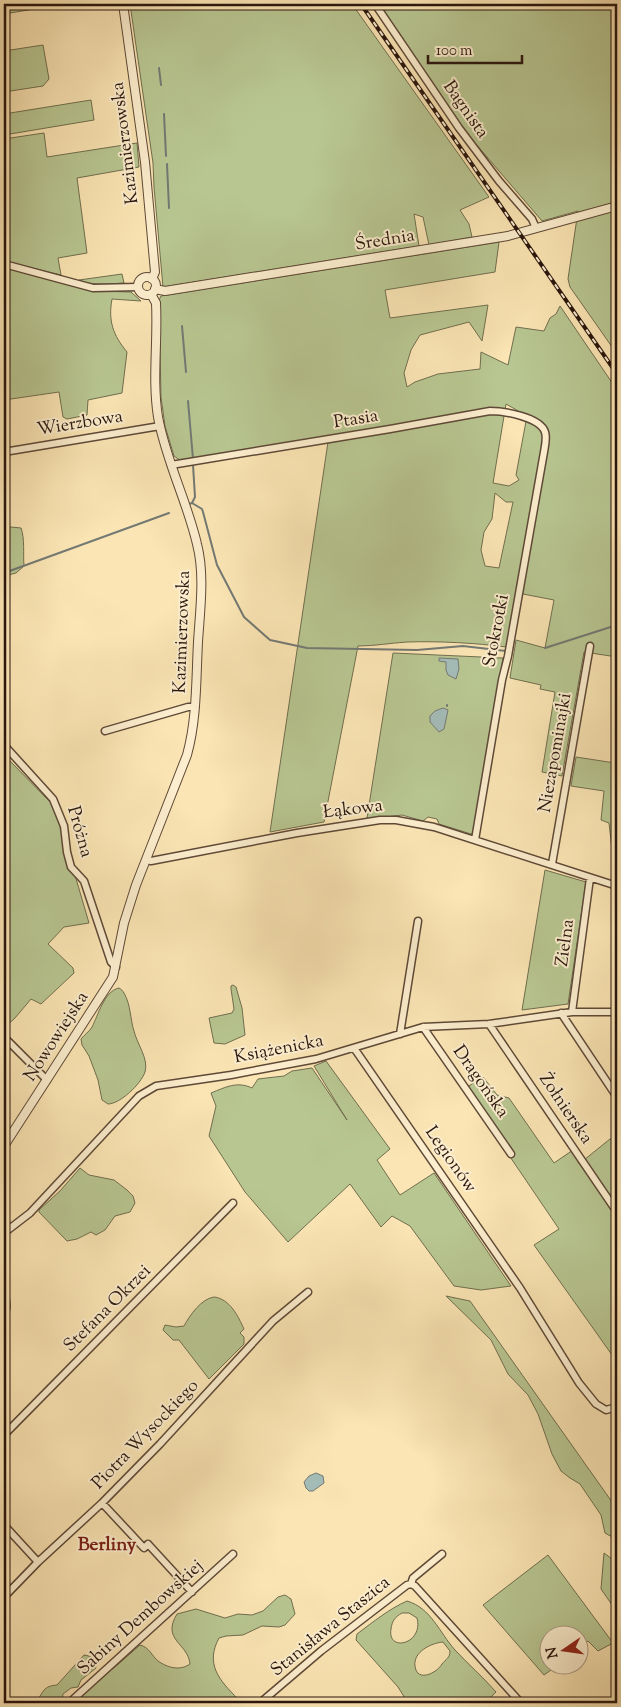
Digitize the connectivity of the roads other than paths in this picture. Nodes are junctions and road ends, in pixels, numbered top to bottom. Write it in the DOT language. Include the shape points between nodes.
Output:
graph roads {
  1 [pos="123,4"];
  2 [pos="375,4"];
  3 [pos="617,206"];
  4 [pos="536,228"];
  5 [pos="4,264"];
  6 [pos="152,279"];
  7 [pos="138,286"];
  8 [pos="153,291"];
  9 [pos="160,426"];
  10 [pos="543,429"];
  11 [pos="4,452"];
  12 [pos="171,465"];
  13 [pos="590,646"];
  14 [pos="195,707"];
  15 [pos="105,731"];
  16 [pos="4,745"];
  17 [pos="475,840"];
  18 [pos="146,860"];
  19 [pos="552,864"];
  20 [pos="590,878"];
  21 [pos="617,886"];
  22 [pos="418,921"];
  23 [pos="116,967"];
  24 [pos="572,1012"];
  25 [pos="617,1012"];
  26 [pos="561,1014"];
  27 [pos="489,1024"];
  28 [pos="423,1027"];
  29 [pos="400,1034"];
  30 [pos="4,1037"];
  31 [pos="354,1048"];
  32 [pos="47,1080"];
  33 [pos="617,1097"];
  34 [pos="4,1146"];
  35 [pos="511,1154"];
  36 [pos="233,1203"];
  37 [pos="617,1212"];
  38 [pos="4,1233"];
  39 [pos="308,1292"];
  40 [pos="617,1407"];
  41 [pos="4,1435"];
  42 [pos="102,1503"];
  43 [pos="4,1525"];
  44 [pos="234,1554"];
  45 [pos="442,1554"];
  46 [pos="38,1562"];
  47 [pos="412,1584"];
  48 [pos="192,1592"];
  49 [pos="4,1597"];
  50 [pos="70,1703"];
  51 [pos="260,1703"];
  52 [pos="521,1703"];
  1 -- 6 [label="street, Kazimierzowska" via="146,167 155,272"];
  2 -- 4 [label="street, Bagnista" via="470,143"];
  3 -- 4 [label="street, Średnia"];
  4 -- 8 [label="street, Średnia" via="508,236"];
  5 -- 7 [label="street" via="89,287"];
  6 -- 7 [label="street" via="142,278"];
  6 -- 8 [label="street" via="155,283"];
  7 -- 8 [label="street" via="143,294"];
  8 -- 9 [label="street, Kazimierzowska"];
  9 -- 11 [label="street, Wierzbowa"];
  9 -- 12 [label="street, Kazimierzowska"];
  10 -- 12 [label="street, Ptasia" via="520,416 490,411"];
  10 -- 17 [label="street, Stokrotki" via="546,437 544,452"];
  12 -- 14 [label="street, Kazimierzowska" via="201,565"];
  13 -- 19 [label="street, Niezapominajki"];
  14 -- 15 [label="street"];
  14 -- 18 [label="street, Kazimierzowska" via="186,755"];
  16 -- 23 [label="street, Próżna" via="53,799 64,826 71,867 84,881 110,962"];
  17 -- 18 [label="street, Łąkowa" via="434,827 380,820"];
  17 -- 19 [label="street, Łąkowa"];
  18 -- 23 [label="street, Kazimierzowska" via="128,910"];
  19 -- 20 [label="street, Łąkowa"];
  20 -- 21 [label="street, Łąkowa"];
  20 -- 24 [label="street, Zielna"];
  22 -- 29 [label="street"];
  23 -- 32 [label="street, Nowowiejska" via="106,990"];
  24 -- 25 [label="street, Książenicka"];
  24 -- 26 [label="street, Książenicka"];
  26 -- 27 [label="street, Książenicka"];
  26 -- 33 [label="street"];
  27 -- 28 [label="street, Książenicka"];
  27 -- 37 [label="street, Żołnierska"];
  28 -- 29 [label="street, Książenicka"];
  28 -- 35 [label="street, Dragońska"];
  29 -- 31 [label="street, Książenicka"];
  30 -- 32 [label="street"];
  31 -- 38 [label="street, Książenicka" via="316,1059 147,1090 94,1142 30,1213"];
  31 -- 40 [label="street, Legionów" via="520,1288 579,1383 596,1404 606,1410"];
  32 -- 34 [label="street, Nowowiejska"];
  36 -- 41 [label="street, Stefana Okrzei"];
  39 -- 42 [label="street, Piotra Wysockiego" via="273,1321"];
  42 -- 46 [label="street, Piotra Wysockiego"];
  42 -- 48 [label="street" via="144,1548 148,1544"];
  43 -- 46 [label="street"];
  44 -- 48 [label="street, Sabiny Dembowskiej"];
  45 -- 47 [label="street" via="413,1578"];
  46 -- 49 [label="street, Piotra Wysockiego"];
  47 -- 51 [label="street, Stanisława Staszica" via="321,1652"];
  47 -- 52 [label="street, Stanisława Staszica"];
  48 -- 50 [label="street, Sabiny Dembowskiej"];
}
